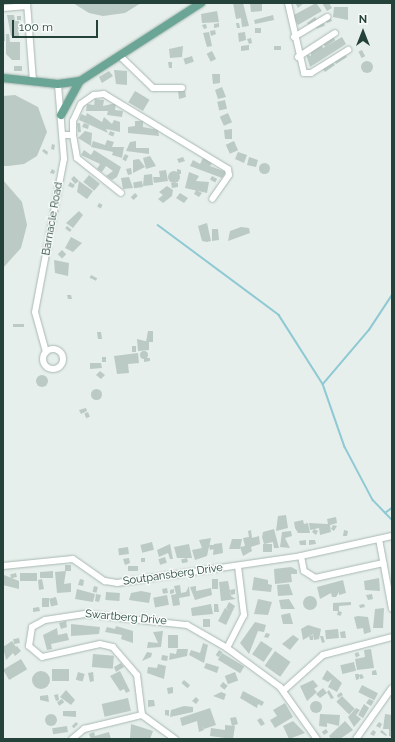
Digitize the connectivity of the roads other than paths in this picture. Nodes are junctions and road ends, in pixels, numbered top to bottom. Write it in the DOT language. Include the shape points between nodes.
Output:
graph roads {
  1 [pos="201,3"];
  2 [pos="288,3"];
  3 [pos="27,5"];
  4 [pos="3,8"];
  5 [pos="327,17"];
  6 [pos="335,33"];
  7 [pos="294,37"];
  8 [pos="348,50"];
  9 [pos="120,56"];
  10 [pos="298,57"];
  11 [pos="3,78"];
  12 [pos="33,81"];
  13 [pos="80,81"];
  14 [pos="58,84"];
  15 [pos="182,88"];
  16 [pos="61,115"];
  17 [pos="64,135"];
  18 [pos="73,135"];
  19 [pos="121,193"];
  20 [pos="212,199"];
  21 [pos="46,352"];
  22 [pos="392,536"];
  23 [pos="379,539"];
  24 [pos="301,556"];
  25 [pos="383,563"];
  26 [pos="3,566"];
  27 [pos="238,566"];
  28 [pos="392,609"];
  29 [pos="392,637"];
  30 [pos="227,648"];
  31 [pos="392,688"];
  32 [pos="284,690"];
  33 [pos="142,714"];
  34 [pos="72,739"];
  35 [pos="175,739"];
  36 [pos="317,739"];
  37 [pos="356,739"];
  1 -- 9 [label="main road"];
  2 -- 7 [label="street"];
  3 -- 4 [label="street"];
  3 -- 12 [label="street"];
  5 -- 7 [label="street"];
  6 -- 10 [label="street"];
  7 -- 10 [label="street"];
  8 -- 10 [label="street" via="309,74 304,73"];
  9 -- 13 [label="main road"];
  9 -- 15 [label="street" via="153,88"];
  11 -- 12 [label="main road"];
  12 -- 14 [label="main road"];
  13 -- 14 [label="main road"];
  13 -- 16 [label="main road"];
  14 -- 16 [label="street, Barnacle Road"];
  16 -- 17 [label="street, Barnacle Road"];
  17 -- 18 [label="street"];
  17 -- 21 [label="street, Barnacle Road" via="64,159 35,318"];
  18 -- 19 [label="street" via="76,158"];
  18 -- 20 [label="street" via="73,121 81,104 94,95 104,94 228,169 229,175"];
  22 -- 23 [label="street, Soutpansberg Drive"];
  23 -- 24 [label="street, Soutpansberg Drive"];
  23 -- 25 [label="street"];
  24 -- 25 [label="street" via="304,571 315,578"];
  24 -- 27 [label="street, Soutpansberg Drive"];
  25 -- 28 [label="street"];
  26 -- 27 [label="street, Soutpansberg Drive" via="73,559 105,581 117,583"];
  27 -- 30 [label="street" via="244,615"];
  29 -- 32 [label="street" via="323,655"];
  30 -- 32 [label="street, Swartberg Drive"];
  30 -- 33 [label="street, Swartberg Drive" via="187,625 122,616 81,614 45,620 32,627 28,646 42,657 103,644 118,651 137,675"];
  31 -- 37 [label="street"];
  32 -- 36 [label="street, Swartberg Drive"];
  33 -- 34 [label="street" via="84,729"];
  33 -- 35 [label="street"];
}
